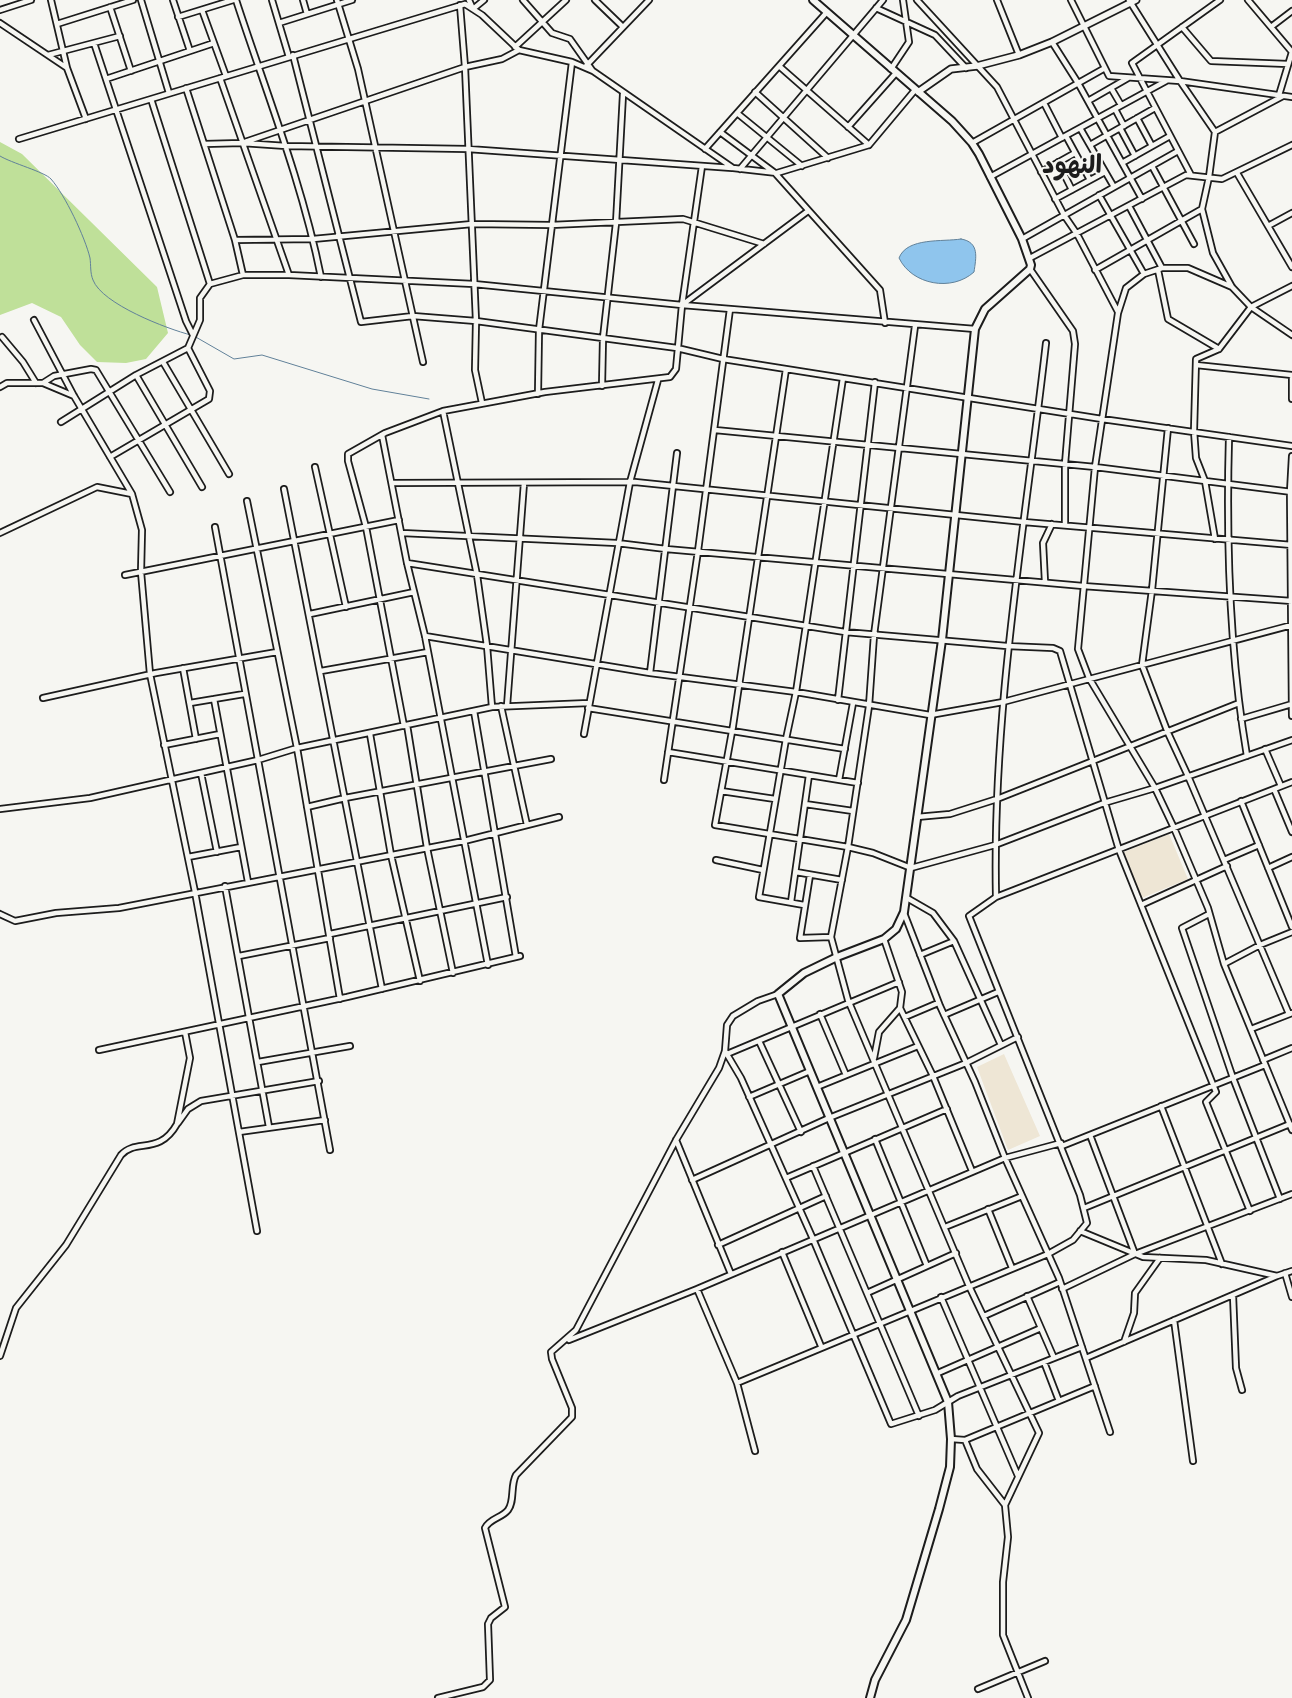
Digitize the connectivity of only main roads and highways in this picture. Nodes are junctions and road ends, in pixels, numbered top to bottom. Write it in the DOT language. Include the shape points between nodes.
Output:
graph roads {
  1 [pos="813,0"];
  2 [pos="1132,1"];
  3 [pos="916,91"];
  4 [pos="870,1698"];
  1 -- 3 [label="highway"];
  2 -- 3 [label="main road" via="1052,42 978,66 951,69"];
  3 -- 4 [label="highway" via="952,121 972,143 1022,238 1030,258 1030,269 985,309 975,329 942,640 904,912 896,929 884,939 804,973 778,994 948,1402 952,1439 950,1467 906,1620 875,1680"];
}
